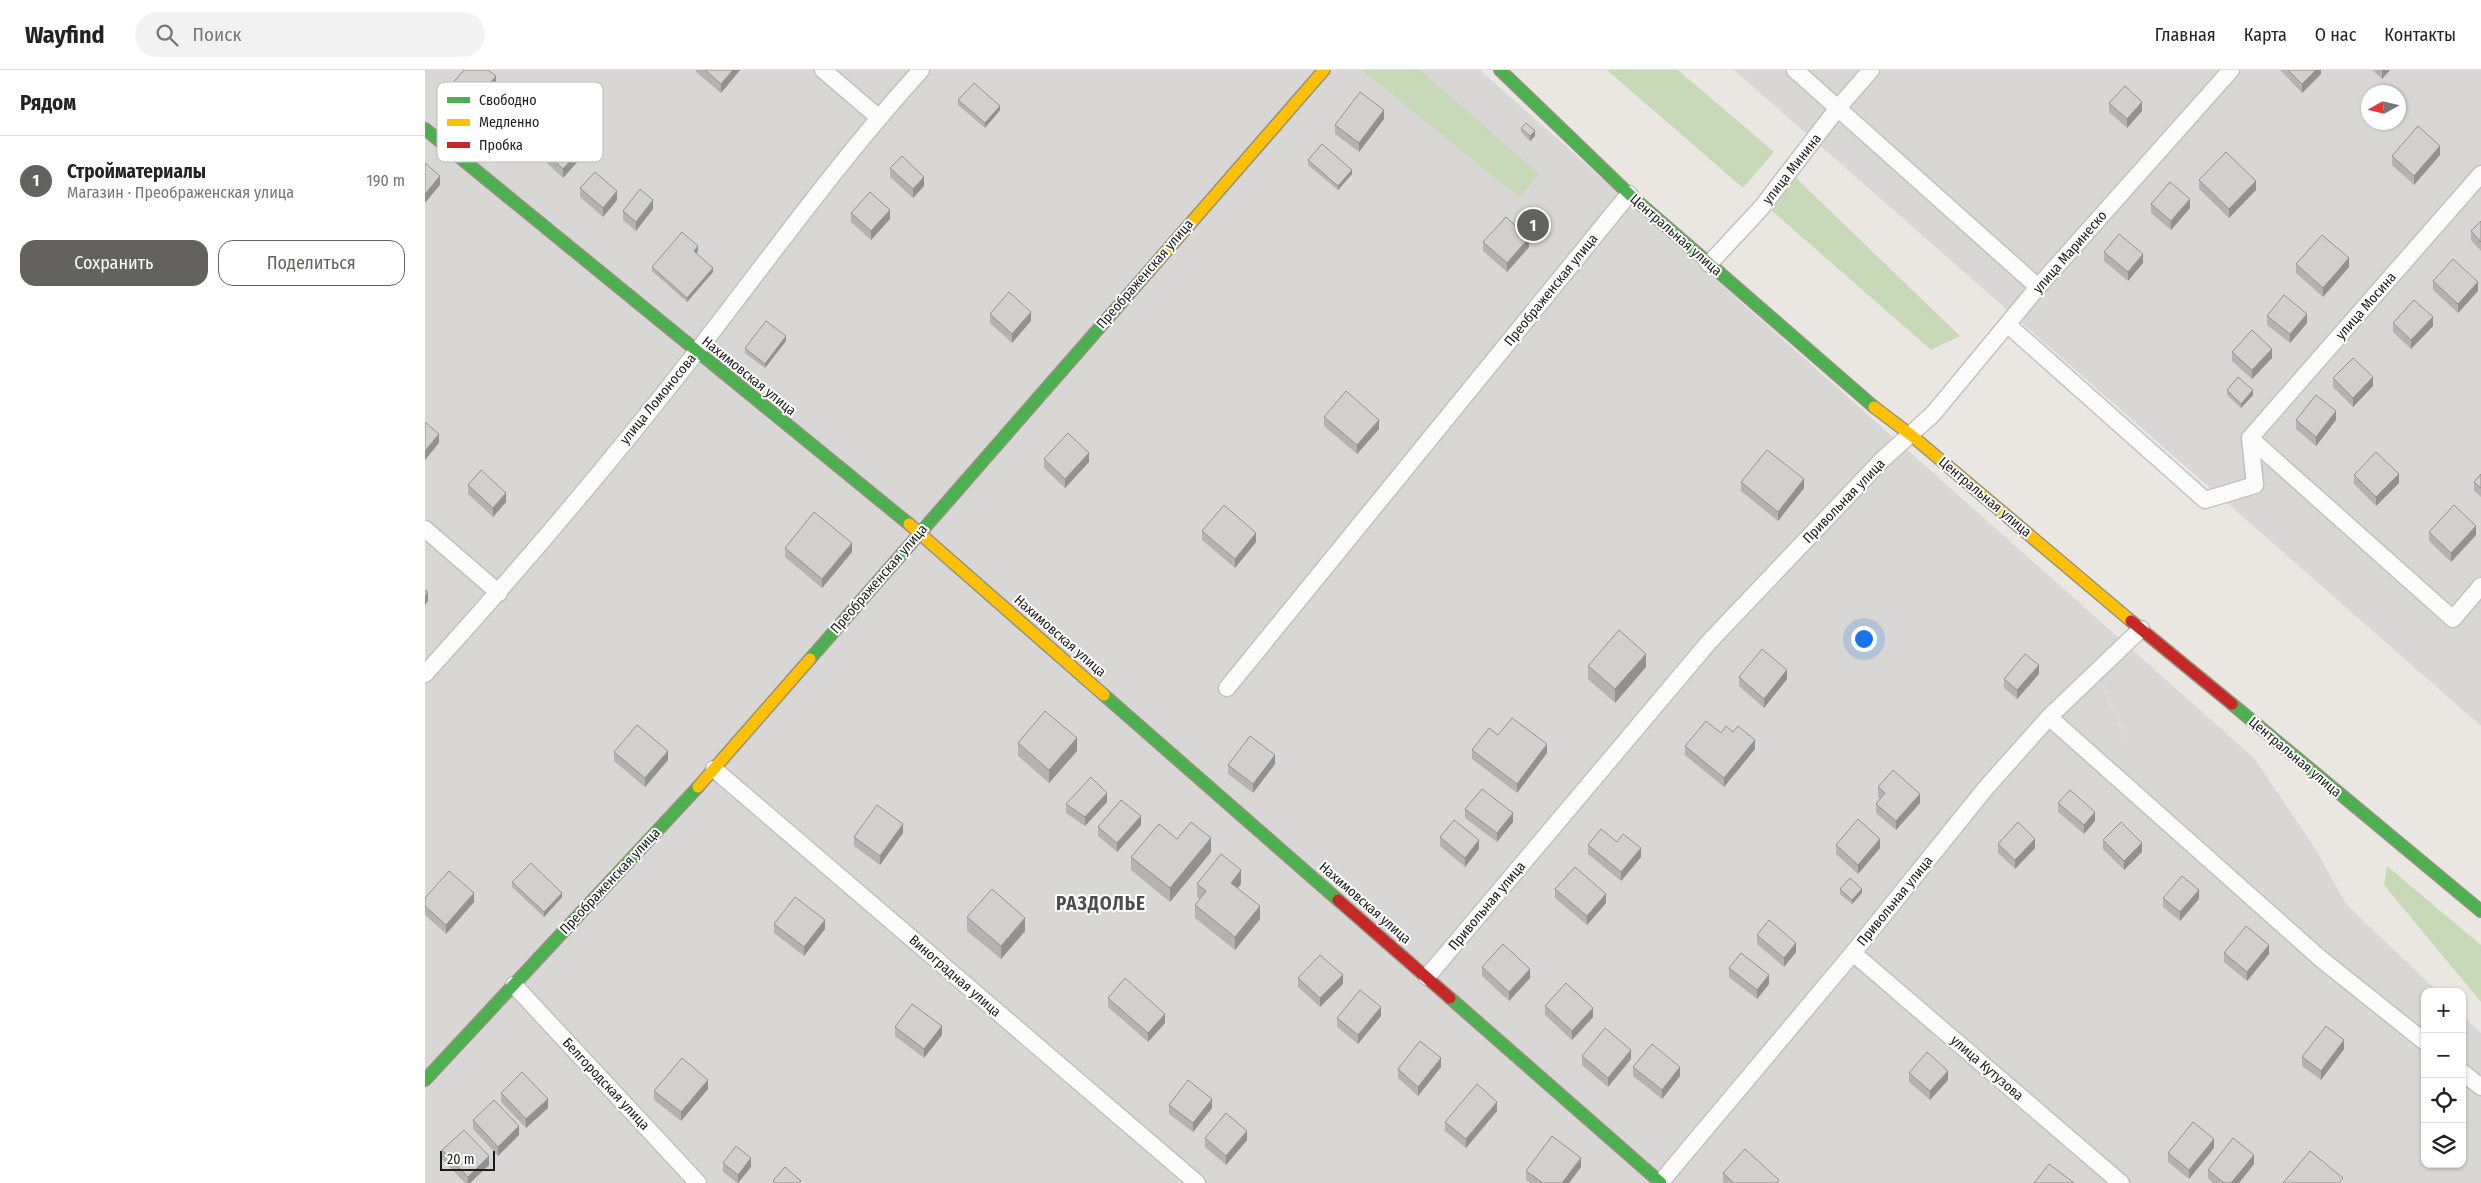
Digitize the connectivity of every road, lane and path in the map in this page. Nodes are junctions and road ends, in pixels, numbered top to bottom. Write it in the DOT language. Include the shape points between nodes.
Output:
graph roads {
  1 [pos="823,70"];
  2 [pos="921,70"];
  3 [pos="1324,70"];
  4 [pos="1500,70"];
  5 [pos="1795,70"];
  6 [pos="1871,70"];
  7 [pos="2231,70"];
  8 [pos="1837,109"];
  9 [pos="878,117"];
  10 [pos="425,129"];
  11 [pos="437,139"];
  12 [pos="465,162"];
  13 [pos="2481,174"];
  14 [pos="1629,194"];
  15 [pos="1709,264"];
  16 [pos="2038,287"];
  17 [pos="2008,325"];
  18 [pos="696,352"];
  19 [pos="1911,435"];
  20 [pos="2250,438"];
  21 [pos="425,529"];
  22 [pos="919,532"];
  23 [pos="2481,586"];
  24 [pos="499,592"];
  25 [pos="2141,629"];
  26 [pos="2097,672"];
  27 [pos="425,674"];
  28 [pos="1227,688"];
  29 [pos="2049,717"];
  30 [pos="2126,737"];
  31 [pos="714,769"];
  32 [pos="2481,911"];
  33 [pos="1853,953"];
  34 [pos="1427,978"];
  35 [pos="514,984"];
  36 [pos="2421,1039"];
  37 [pos="2466,1075"];
  38 [pos="425,1080"];
  39 [pos="2481,1087"];
  40 [pos="698,1183"];
  41 [pos="1197,1183"];
  42 [pos="1661,1183"];
  43 [pos="2121,1183"];
  1 -- 9 [label="street"];
  2 -- 9 [label="street, улица Ломоносова"];
  3 -- 22 [label="street, Преображенская улица"];
  4 -- 14 [label="street, Центральная улица"];
  5 -- 8 [label="street"];
  6 -- 8 [label="street, улица Минина"];
  7 -- 16 [label="street, улица Маринеско"];
  8 -- 15 [label="street, улица Минина" via="1762,207"];
  8 -- 16 [label="street"];
  9 -- 18 [label="street, улица Ломоносова"];
  10 -- 11 [label="street, Нахимовская улица"];
  12 -- 18 [label="street, Нахимовская улица"];
  13 -- 20 [label="street, улица Мосина"];
  14 -- 15 [label="street, Центральная улица"];
  14 -- 28 [label="street, Преображенская улица"];
  15 -- 19 [label="street, Центральная улица" via="1875,408"];
  16 -- 17 [label="street, улица Маринеско"];
  17 -- 19 [label="street, улица Маринеско" via="1933,414"];
  17 -- 20 [label="street" via="2205,500 2255,485"];
  18 -- 22 [label="street, Нахимовская улица"];
  18 -- 24 [label="street, улица Ломоносова"];
  19 -- 25 [label="street, Центральная улица"];
  19 -- 34 [label="street, Привольная улица" via="1876,467 1709,642"];
  20 -- 23 [label="street" via="2453,619"];
  21 -- 24 [label="street"];
  22 -- 31 [label="street, Преображенская улица"];
  22 -- 34 [label="street, Нахимовская улица"];
  24 -- 27 [label="street, улица Ломоносова"];
  25 -- 26 [label="street, Привольная улица"];
  25 -- 32 [label="street, Центральная улица"];
  26 -- 29 [label="street, Привольная улица"];
  26 -- 30 [label="path"];
  29 -- 33 [label="street, Привольная улица" via="1985,789"];
  29 -- 36 [label="street" via="2321,959"];
  31 -- 35 [label="street, Преображенская улица"];
  31 -- 41 [label="street, Виноградная улица"];
  33 -- 42 [label="street, Привольная улица"];
  33 -- 43 [label="street, улица Кутузова"];
  34 -- 42 [label="street, Нахимовская улица"];
  35 -- 38 [label="street, Преображенская улица"];
  35 -- 40 [label="street, Белгородская улица"];
  37 -- 39 [label="street"];
}
